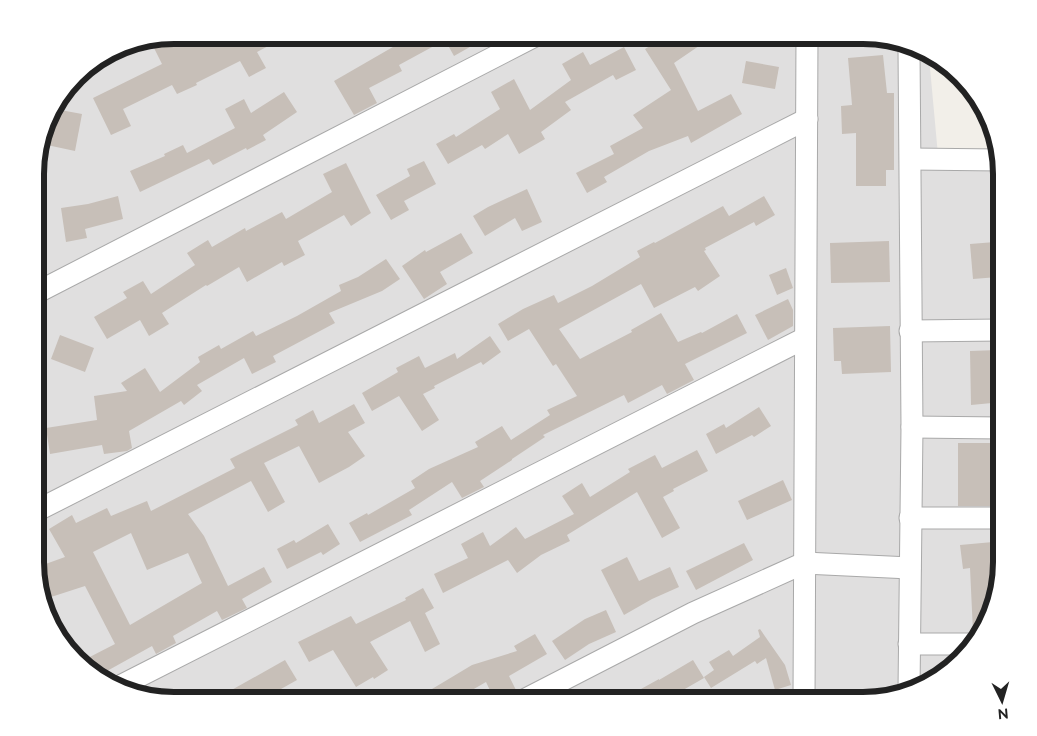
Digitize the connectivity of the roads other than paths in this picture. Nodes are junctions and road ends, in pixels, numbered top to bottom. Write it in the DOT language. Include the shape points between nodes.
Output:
graph roads {
  1 [pos="520,44"];
  2 [pos="807,44"];
  3 [pos="909,53"];
  4 [pos="807,119"];
  5 [pos="911,159"];
  6 [pos="992,160"];
  7 [pos="44,289"];
  8 [pos="993,330"];
  9 [pos="910,331"];
  10 [pos="805,338"];
  11 [pos="912,427"];
  12 [pos="993,428"];
  13 [pos="44,507"];
  14 [pos="910,518"];
  15 [pos="993,518"];
  16 [pos="804,563"];
  17 [pos="910,568"];
  18 [pos="909,644"];
  19 [pos="964,644"];
  20 [pos="126,683"];
  21 [pos="909,684"];
  22 [pos="540,692"];
  23 [pos="804,692"];
  1 -- 7 [label="street"];
  2 -- 4 [label="street"];
  3 -- 5 [label="street"];
  4 -- 10 [label="street"];
  4 -- 13 [label="street"];
  5 -- 6 [label="street"];
  5 -- 9 [label="street"];
  8 -- 9 [label="street"];
  9 -- 11 [label="street"];
  10 -- 16 [label="street"];
  10 -- 20 [label="street"];
  11 -- 12 [label="street"];
  11 -- 14 [label="street"];
  14 -- 15 [label="street"];
  14 -- 17 [label="street"];
  16 -- 17 [label="street"];
  16 -- 22 [label="street" via="694,613"];
  16 -- 23 [label="street"];
  17 -- 18 [label="street"];
  18 -- 19 [label="street"];
  18 -- 21 [label="street"];
}
